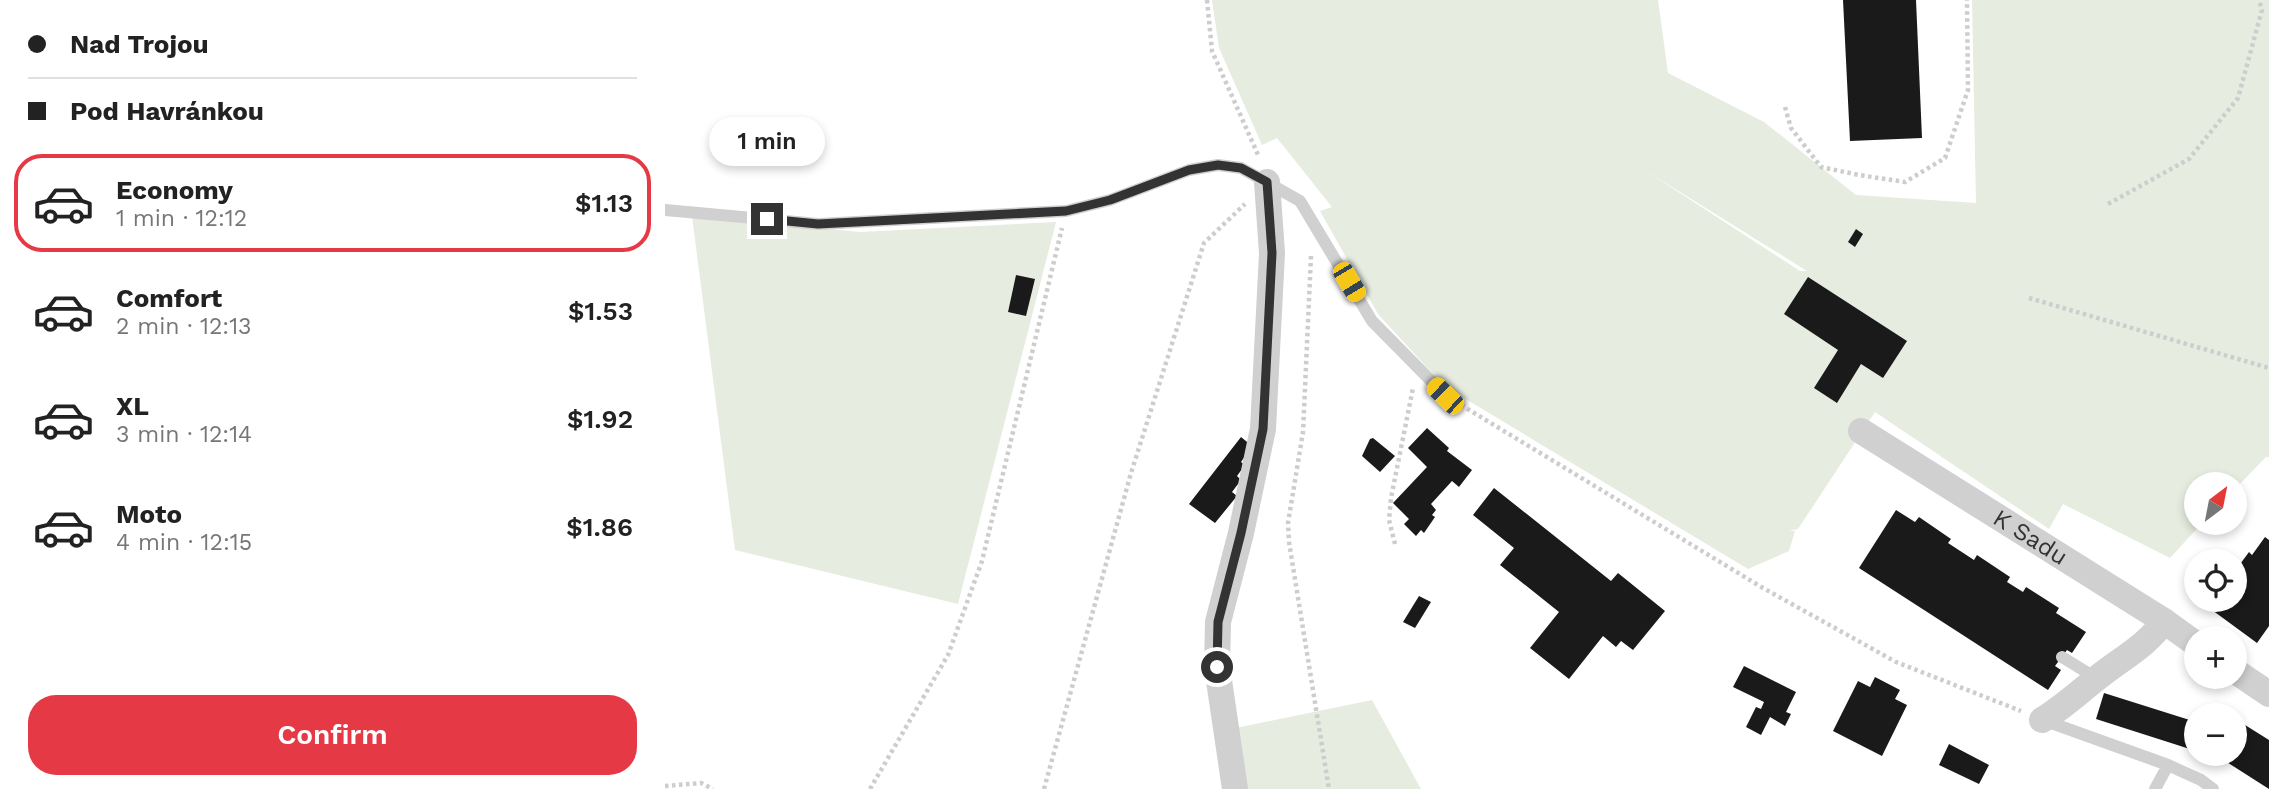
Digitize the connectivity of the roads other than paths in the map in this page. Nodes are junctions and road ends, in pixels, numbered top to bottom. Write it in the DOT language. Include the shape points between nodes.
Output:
graph roads {
  1 [pos="1267,182"];
  2 [pos="665,210"];
  3 [pos="1445,396"];
  4 [pos="1861,431"];
  5 [pos="2164,621"];
  6 [pos="2184,635"];
  7 [pos="2062,657"];
  8 [pos="2096,678"];
  9 [pos="2247,679"];
  10 [pos="2269,694"];
  11 [pos="2042,720"];
  12 [pos="2168,765"];
  13 [pos="1235,789"];
  14 [pos="2155,789"];
  15 [pos="2213,789"];
  1 -- 2 [label="lane" via="1241,168 1218,165 1189,170 1066,211 818,224"];
  1 -- 3 [label="lane" via="1300,201 1372,321"];
  1 -- 13 [label="street" via="1272,253 1263,429 1218,622 1217,667"];
  4 -- 5 [label="street, K Sadu"];
  5 -- 6 [label="street, K Sadu"];
  5 -- 8 [label="street" via="2154,635"];
  7 -- 8 [label="lane"];
  8 -- 11 [label="street"];
  9 -- 10 [label="street"];
  11 -- 12 [label="lane"];
  12 -- 14 [label="lane"];
  12 -- 15 [label="lane"];
}
